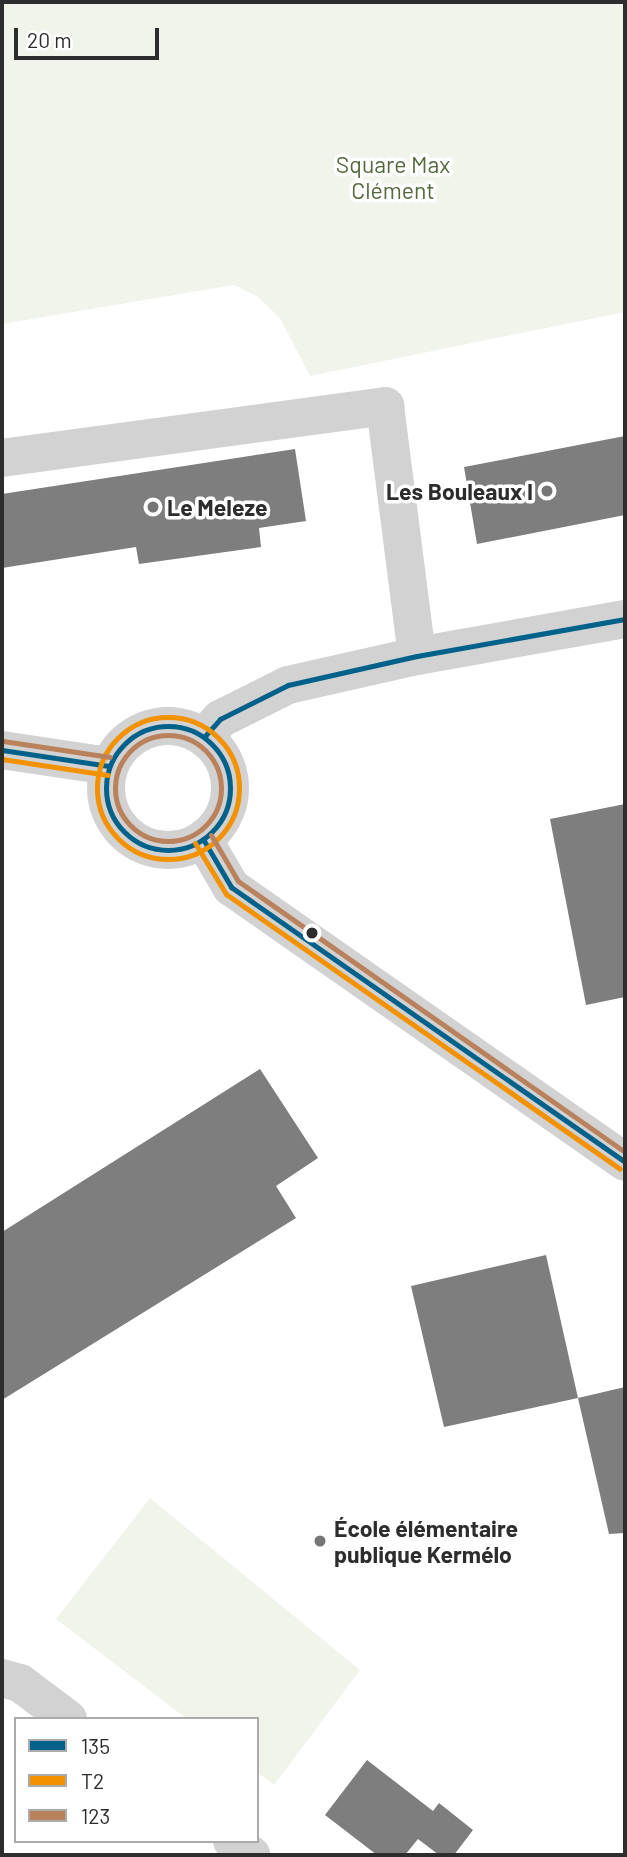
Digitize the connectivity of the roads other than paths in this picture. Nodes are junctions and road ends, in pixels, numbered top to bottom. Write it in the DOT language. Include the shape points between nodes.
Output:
graph roads {
  1 [pos="2,458"];
  2 [pos="625,619"];
  3 [pos="417,656"];
  4 [pos="204,737"];
  5 [pos="2,750"];
  6 [pos="109,766"];
  7 [pos="204,839"];
  8 [pos="625,1162"];
  9 [pos="2,1678"];
  10 [pos="65,1717"];
  11 [pos="235,1843"];
  12 [pos="251,1855"];
  1 -- 3 [label="street" via="385,406"];
  2 -- 3 [label="street"];
  3 -- 4 [label="street" via="288,685 220,719"];
  4 -- 6 [label="street" via="187,728 149,728 118,750"];
  4 -- 7 [label="street" via="228,768 230,788 223,817"];
  5 -- 6 [label="street"];
  6 -- 7 [label="street" via="108,805 130,837 166,850"];
  7 -- 8 [label="street" via="231,887"];
  9 -- 10 [label="street" via="20,1683"];
  11 -- 12 [label="street"];
}
